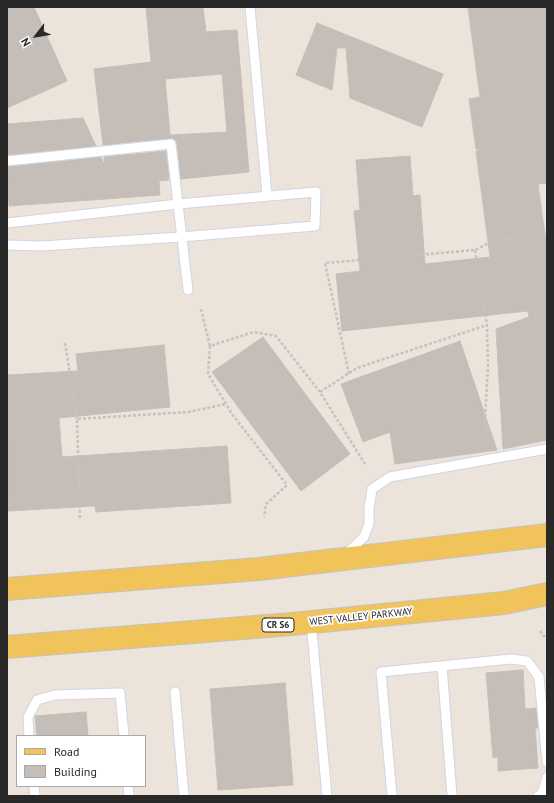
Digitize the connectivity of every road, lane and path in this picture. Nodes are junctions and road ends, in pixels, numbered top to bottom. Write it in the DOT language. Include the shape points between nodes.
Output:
graph roads {
  1 [pos="250,7"];
  2 [pos="7,161"];
  3 [pos="267,195"];
  4 [pos="178,204"];
  5 [pos="7,223"];
  6 [pos="547,235"];
  7 [pos="181,237"];
  8 [pos="7,245"];
  9 [pos="475,250"];
  10 [pos="188,290"];
  11 [pos="201,309"];
  12 [pos="487,325"];
  13 [pos="65,343"];
  14 [pos="210,346"];
  15 [pos="349,374"];
  16 [pos="320,392"];
  17 [pos="226,404"];
  18 [pos="77,419"];
  19 [pos="547,448"];
  20 [pos="490,458"];
  21 [pos="364,464"];
  22 [pos="264,517"];
  23 [pos="80,518"];
  24 [pos="547,534"];
  25 [pos="340,559"];
  26 [pos="7,589"];
  27 [pos="547,594"];
  28 [pos="311,622"];
  29 [pos="540,631"];
  30 [pos="547,640"];
  31 [pos="7,647"];
  32 [pos="442,666"];
  33 [pos="175,692"];
  34 [pos="29,735"];
  35 [pos="124,735"];
  36 [pos="547,762"];
  37 [pos="547,777"];
  38 [pos="184,796"];
  39 [pos="327,796"];
  40 [pos="392,796"];
  41 [pos="452,796"];
  42 [pos="538,796"];
  1 -- 3 [label="lane"];
  2 -- 4 [label="lane" via="172,144"];
  3 -- 4 [label="lane"];
  3 -- 7 [label="lane" via="316,192 315,226"];
  4 -- 5 [label="lane"];
  4 -- 7 [label="lane"];
  6 -- 9 [label="path" via="495,240"];
  7 -- 8 [label="lane" via="41,246"];
  7 -- 10 [label="lane"];
  9 -- 12 [label="path"];
  9 -- 15 [label="path" via="325,263"];
  11 -- 14 [label="path"];
  12 -- 15 [label="path" via="357,368"];
  12 -- 20 [label="path" via="488,367 484,419"];
  13 -- 18 [label="path"];
  14 -- 16 [label="path" via="254,332 276,336"];
  14 -- 17 [label="path" via="208,374"];
  15 -- 16 [label="path"];
  16 -- 21 [label="path"];
  17 -- 18 [label="path" via="188,412"];
  17 -- 22 [label="path" via="287,485 266,504"];
  18 -- 23 [label="path"];
  19 -- 20 [label="lane"];
  20 -- 25 [label="lane" via="390,478 372,489 370,524 364,537"];
  24 -- 25 [label="main road"];
  25 -- 26 [label="main road" via="259,569"];
  27 -- 28 [label="main road, WEST VALLEY PARKWAY / CR S6" via="504,603"];
  28 -- 31 [label="main road, WEST VALLEY PARKWAY / CR S6"];
  28 -- 39 [label="lane"];
  29 -- 30 [label="path"];
  32 -- 36 [label="lane" via="511,658 527,661 539,677"];
  32 -- 40 [label="lane" via="381,672"];
  32 -- 41 [label="lane"];
  33 -- 38 [label="lane"];
  34 -- 35 [label="lane" via="28,717 37,700 55,695 120,693"];
  37 -- 42 [label="lane" via="542,794"];
}
